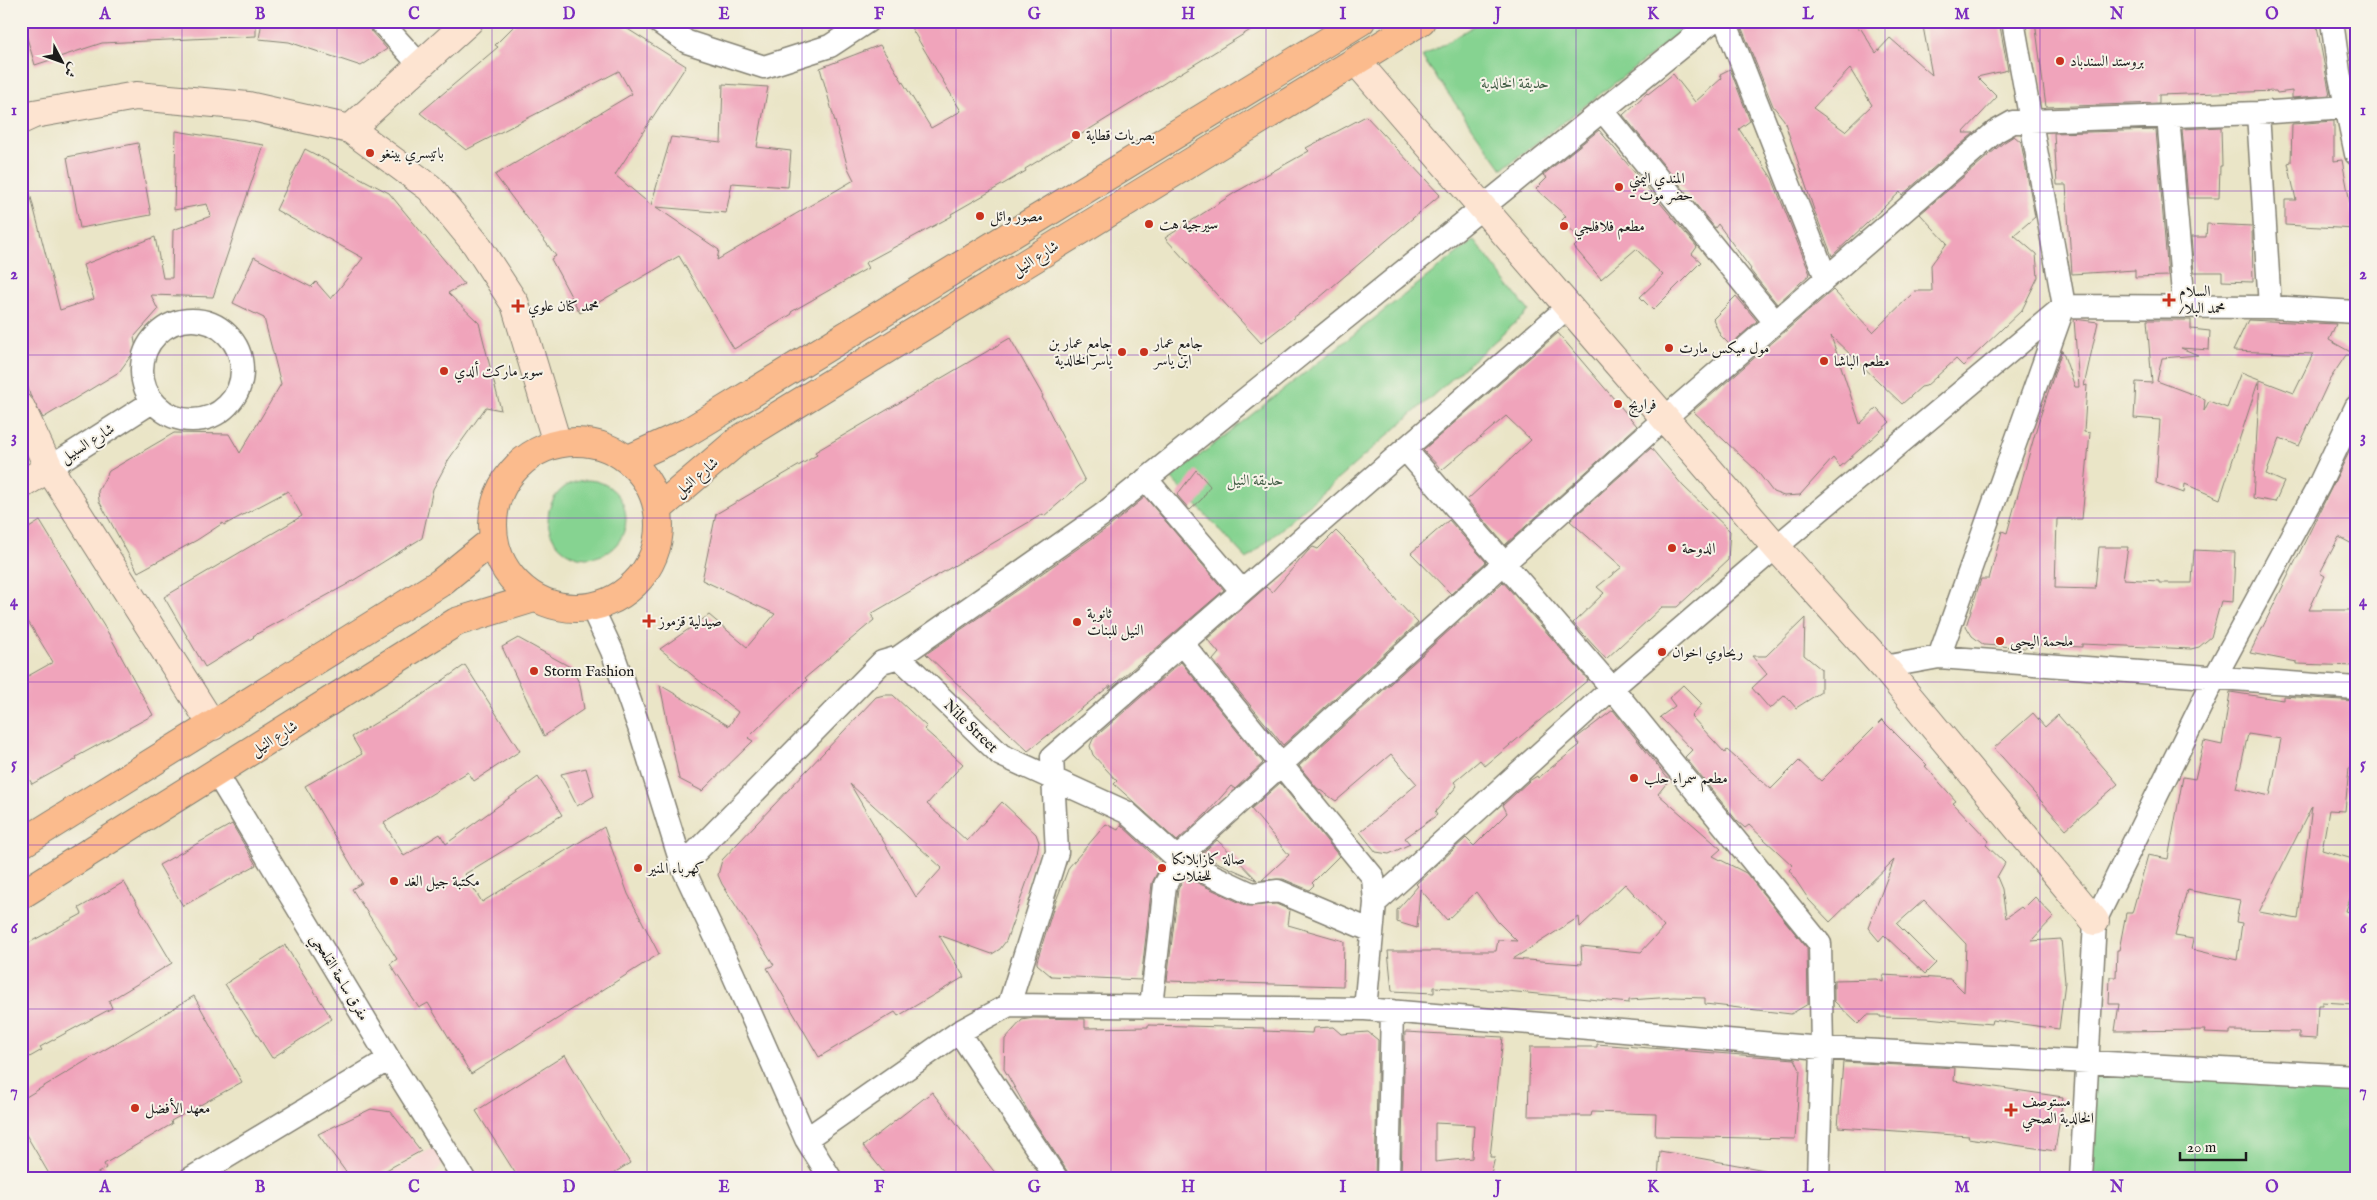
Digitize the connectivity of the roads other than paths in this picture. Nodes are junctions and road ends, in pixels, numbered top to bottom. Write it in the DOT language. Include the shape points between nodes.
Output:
graph roads {
  1 [pos="380,21"];
  2 [pos="469,21"];
  3 [pos="657,21"];
  4 [pos="868,21"];
  5 [pos="1421,21"];
  6 [pos="1713,21"];
  7 [pos="1725,21"];
  8 [pos="2013,21"];
  9 [pos="2332,21"];
  10 [pos="1345,25"];
  11 [pos="1356,61"];
  12 [pos="419,64"];
  13 [pos="2347,72"];
  14 [pos="2347,107"];
  15 [pos="1603,111"];
  16 [pos="2258,113"];
  17 [pos="2168,116"];
  18 [pos="21,120"];
  19 [pos="2030,121"];
  20 [pos="350,129"];
  21 [pos="2356,154"];
  22 [pos="1483,207"];
  23 [pos="1826,278"];
  24 [pos="1569,306"];
  25 [pos="2064,306"];
  26 [pos="2184,306"];
  27 [pos="2270,307"];
  28 [pos="2356,312"];
  29 [pos="1775,322"];
  30 [pos="152,402"];
  31 [pos="2356,407"];
  32 [pos="21,408"];
  33 [pos="1666,417"];
  34 [pos="557,443"];
  35 [pos="1405,449"];
  36 [pos="629,460"];
  37 [pos="49,468"];
  38 [pos="1146,479"];
  39 [pos="21,485"];
  40 [pos="659,508"];
  41 [pos="493,540"];
  42 [pos="1776,547"];
  43 [pos="1504,563"];
  44 [pos="1242,591"];
  45 [pos="534,598"];
  46 [pos="592,608"];
  47 [pos="1182,643"];
  48 [pos="898,657"];
  49 [pos="1939,657"];
  50 [pos="1884,667"];
  51 [pos="2215,677"];
  52 [pos="1612,688"];
  53 [pos="2356,688"];
  54 [pos="213,726"];
  55 [pos="1282,765"];
  56 [pos="217,774"];
  57 [pos="1053,778"];
  58 [pos="21,844"];
  59 [pos="1179,860"];
  60 [pos="682,866"];
  61 [pos="21,895"];
  62 [pos="1374,903"];
  63 [pos="2095,921"];
  64 [pos="1372,931"];
  65 [pos="1009,1005"];
  66 [pos="1151,1006"];
  67 [pos="1365,1009"];
  68 [pos="1392,1012"];
  69 [pos="959,1032"];
  70 [pos="1822,1048"];
  71 [pos="389,1059"];
  72 [pos="2088,1062"];
  73 [pos="2354,1071"];
  74 [pos="806,1138"];
  75 [pos="190,1179"];
  76 [pos="464,1179"];
  77 [pos="831,1179"];
  78 [pos="1058,1179"];
  79 [pos="1388,1179"];
  80 [pos="1818,1179"];
  81 [pos="2080,1179"];
  1 -- 12 [label="street"];
  2 -- 12 [label="street"];
  3 -- 4 [label="street" via="687,42 764,67 830,46"];
  5 -- 11 [label="main road, شارع النيل"];
  6 -- 15 [label="street"];
  7 -- 23 [label="street"];
  8 -- 19 [label="street"];
  9 -- 13 [label="street"];
  10 -- 36 [label="main road" via="729,407"];
  11 -- 22 [label="street"];
  11 -- 40 [label="main road, شارع النيل" via="740,440"];
  12 -- 20 [label="street"];
  13 -- 14 [label="street"];
  14 -- 16 [label="street"];
  14 -- 21 [label="street"];
  15 -- 22 [label="street"];
  15 -- 29 [label="street"];
  16 -- 17 [label="street"];
  16 -- 27 [label="street"];
  17 -- 19 [label="street"];
  17 -- 26 [label="street"];
  18 -- 20 [label="street" via="34,114 136,96 248,106"];
  19 -- 23 [label="street" via="2013,122 1995,132"];
  19 -- 25 [label="street"];
  20 -- 34 [label="street" via="430,188 476,244 515,304"];
  22 -- 24 [label="street"];
  22 -- 38 [label="street"];
  23 -- 29 [label="street"];
  24 -- 33 [label="street"];
  24 -- 35 [label="street"];
  25 -- 26 [label="street"];
  25 -- 42 [label="street"];
  25 -- 49 [label="street"];
  26 -- 27 [label="street"];
  27 -- 28 [label="street"];
  29 -- 33 [label="street"];
  30 -- 30 [label="street" via="169,416 186,421 204,420 217,414 236,394 242,372 240,354 234,342 215,325 198,320 178,322 162,329 152,338 142,360 142,380"];
  30 -- 37 [label="street, شارع السبيل"];
  31 -- 51 [label="street" via="2319,485"];
  32 -- 37 [label="street"];
  33 -- 42 [label="street"];
  33 -- 43 [label="street"];
  34 -- 36 [label="main road" via="600,444"];
  34 -- 41 [label="main road" via="530,454 503,483 493,510"];
  35 -- 43 [label="street"];
  35 -- 44 [label="street"];
  36 -- 40 [label="main road" via="643,474"];
  37 -- 39 [label="street, شارع السبيل"];
  37 -- 54 [label="street"];
  38 -- 44 [label="street"];
  38 -- 48 [label="street" via="1102,515"];
  40 -- 46 [label="main road" via="657,546 643,576 620,596"];
  41 -- 45 [label="main road" via="500,562 511,580"];
  41 -- 54 [label="main road" via="440,583"];
  42 -- 50 [label="street"];
  42 -- 52 [label="street"];
  43 -- 52 [label="street"];
  43 -- 55 [label="street"];
  44 -- 47 [label="street"];
  45 -- 46 [label="main road" via="569,609"];
  45 -- 56 [label="main road, شارع النيل" via="456,622"];
  46 -- 60 [label="street" via="612,651 633,710"];
  47 -- 55 [label="street"];
  47 -- 57 [label="street" via="1052,757"];
  48 -- 57 [label="street, Nile Street" via="1002,755"];
  48 -- 60 [label="street" via="882,662"];
  49 -- 50 [label="street"];
  49 -- 51 [label="street"];
  50 -- 63 [label="street"];
  51 -- 53 [label="street"];
  51 -- 63 [label="street"];
  52 -- 62 [label="street"];
  52 -- 70 [label="street" via="1820,944"];
  54 -- 58 [label="main road"];
  55 -- 59 [label="street"];
  55 -- 62 [label="street" via="1374,877"];
  56 -- 61 [label="main road, شارع النيل"];
  56 -- 71 [label="street, مفرق ساحة القلعجي"];
  57 -- 59 [label="street, Nile Street" via="1126,812"];
  57 -- 65 [label="street" via="1057,852"];
  59 -- 64 [label="street, Nile Street" via="1252,894 1278,891"];
  59 -- 66 [label="street" via="1165,885"];
  60 -- 74 [label="street"];
  62 -- 64 [label="street"];
  63 -- 72 [label="street"];
  64 -- 67 [label="street"];
  65 -- 66 [label="street"];
  65 -- 69 [label="street"];
  66 -- 67 [label="street"];
  67 -- 68 [label="street"];
  68 -- 70 [label="street"];
  68 -- 79 [label="street"];
  69 -- 74 [label="street"];
  69 -- 78 [label="street"];
  70 -- 72 [label="street"];
  70 -- 80 [label="street"];
  71 -- 75 [label="street"];
  71 -- 76 [label="street, مفرق ساحة القلعجي"];
  72 -- 73 [label="street"];
  72 -- 81 [label="street"];
  74 -- 77 [label="street"];
}
